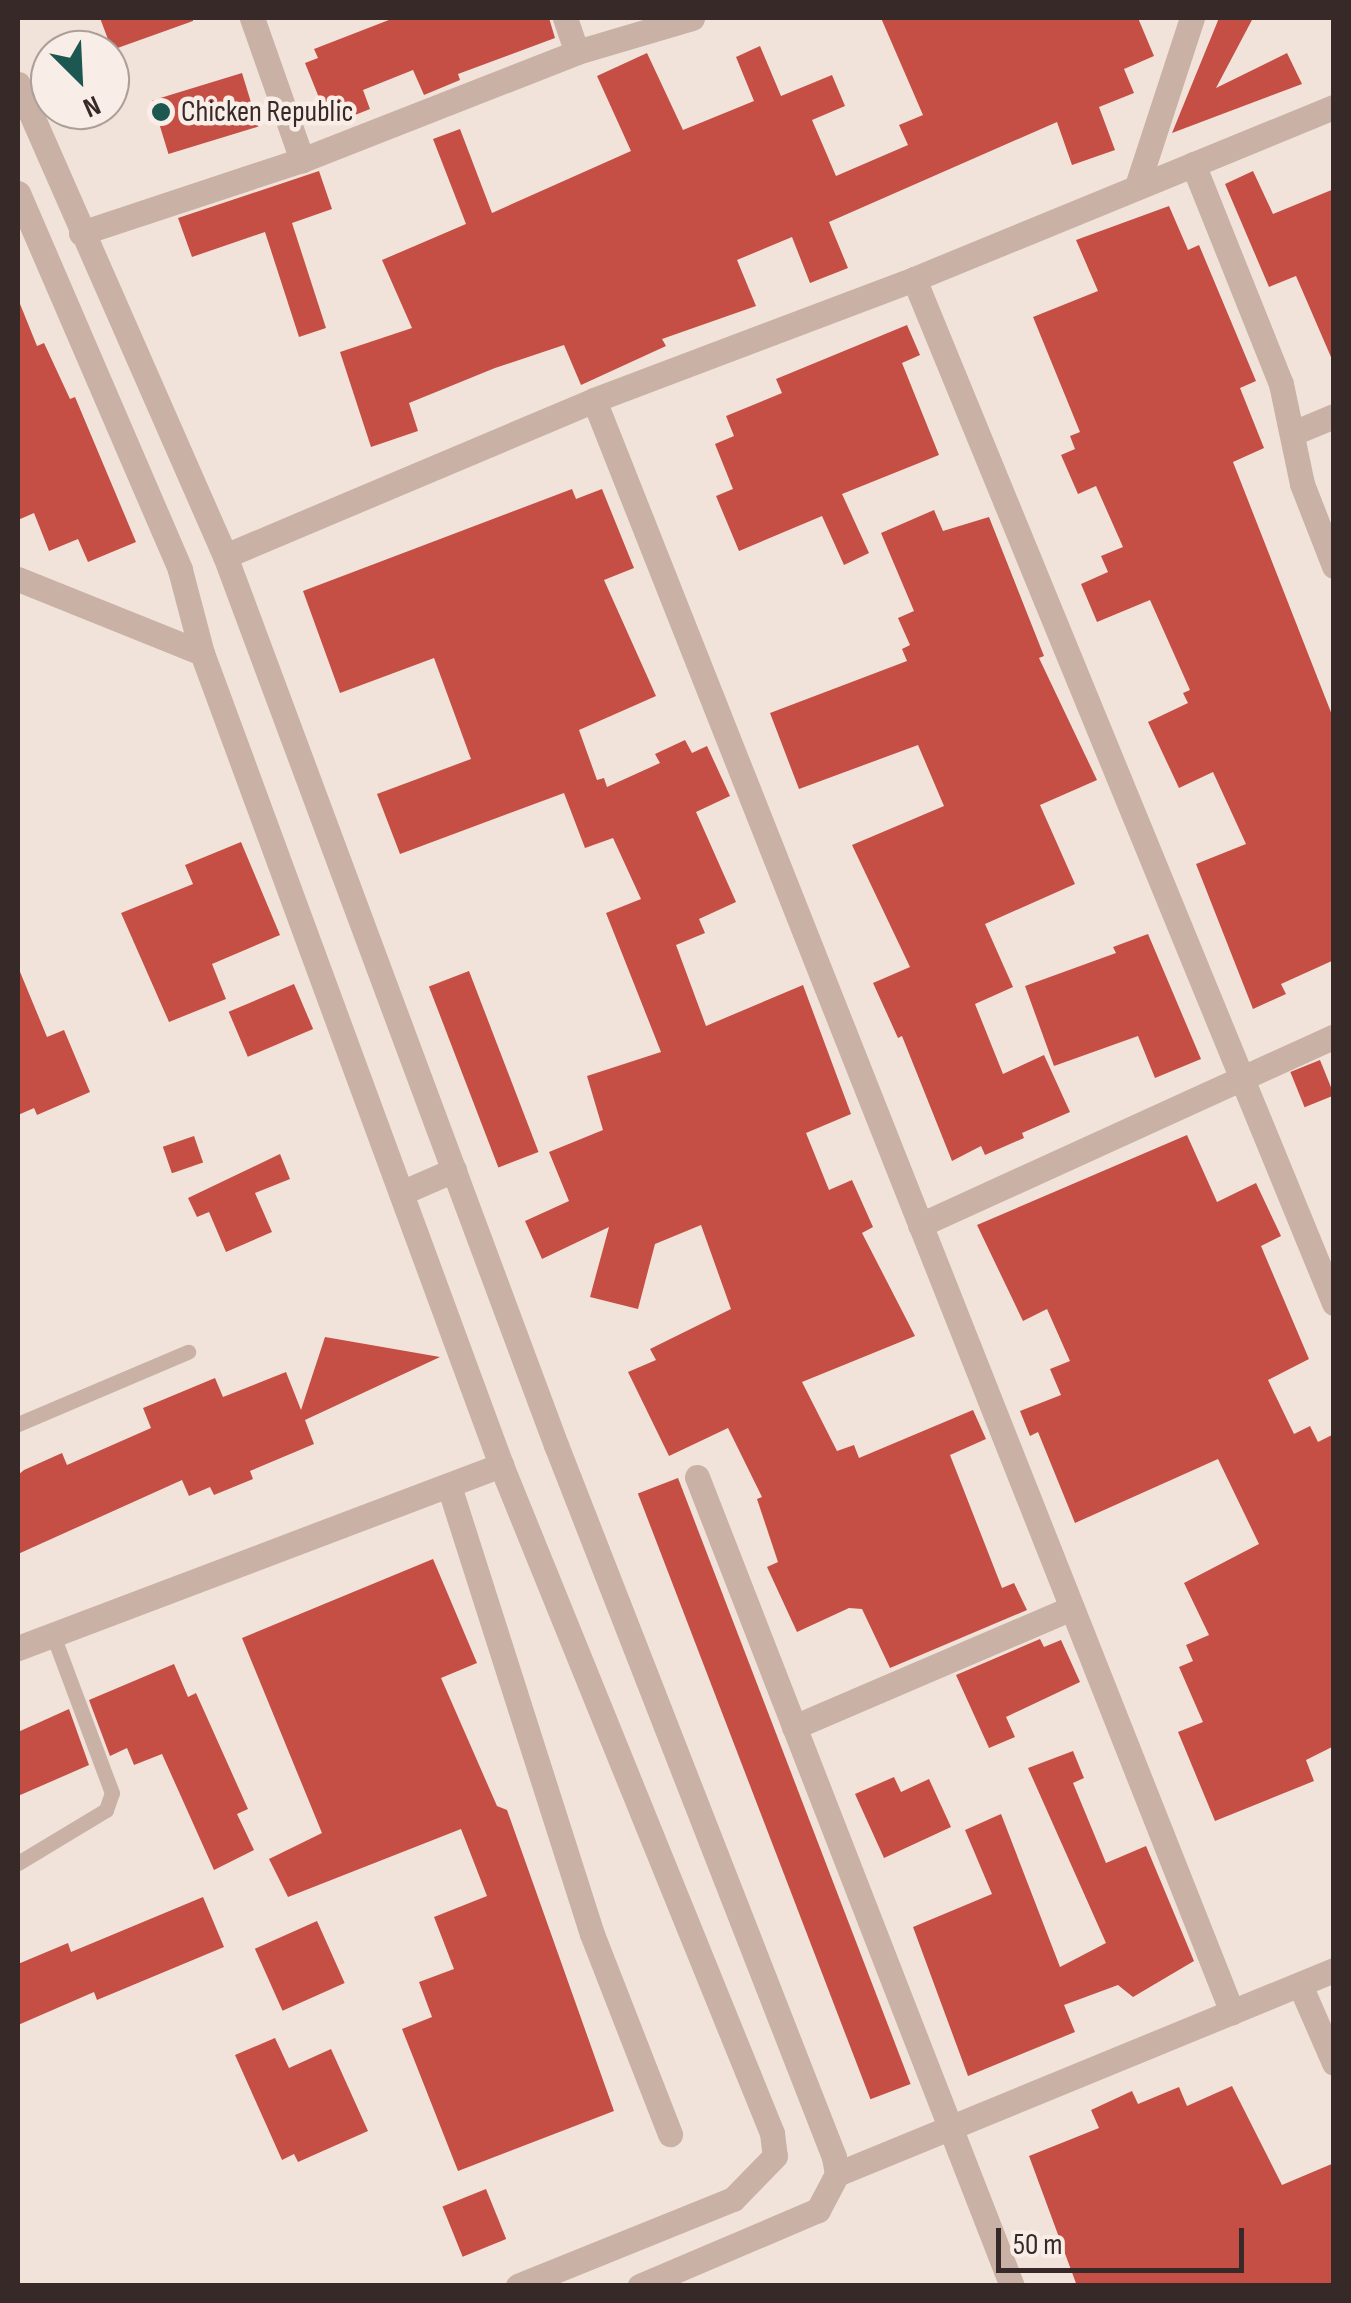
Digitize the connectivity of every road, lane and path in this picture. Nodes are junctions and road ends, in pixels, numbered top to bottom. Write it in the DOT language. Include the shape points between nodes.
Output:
graph roads {
  1 [pos="252,18"];
  2 [pos="565,18"];
  3 [pos="692,18"];
  4 [pos="1192,18"];
  5 [pos="578,52"];
  6 [pos="18,84"];
  7 [pos="1334,107"];
  8 [pos="302,160"];
  9 [pos="1193,164"];
  10 [pos="1138,186"];
  11 [pos="19,202"];
  12 [pos="80,232"];
  13 [pos="914,279"];
  14 [pos="594,400"];
  15 [pos="1334,416"];
  16 [pos="1293,433"];
  17 [pos="225,556"];
  18 [pos="1334,566"];
  19 [pos="18,579"];
  20 [pos="202,653"];
  21 [pos="1334,1036"];
  22 [pos="1240,1077"];
  23 [pos="454,1170"];
  24 [pos="400,1193"];
  25 [pos="920,1225"];
  26 [pos="1334,1303"];
  27 [pos="188,1352"];
  28 [pos="18,1424"];
  29 [pos="501,1465"];
  30 [pos="697,1477"];
  31 [pos="449,1486"];
  32 [pos="1072,1608"];
  33 [pos="53,1635"];
  34 [pos="18,1648"];
  35 [pos="794,1727"];
  36 [pos="18,1863"];
  37 [pos="1334,1970"];
  38 [pos="1300,1985"];
  39 [pos="1232,2012"];
  40 [pos="1334,2063"];
  41 [pos="950,2128"];
  42 [pos="670,2134"];
  43 [pos="837,2174"];
  44 [pos="518,2286"];
  45 [pos="640,2286"];
  46 [pos="1012,2286"];
  1 -- 8 [label="street"];
  2 -- 5 [label="street"];
  3 -- 5 [label="street"];
  4 -- 10 [label="street"];
  5 -- 8 [label="street"];
  6 -- 12 [label="street"];
  7 -- 9 [label="street"];
  8 -- 12 [label="street"];
  9 -- 10 [label="street"];
  9 -- 16 [label="street" via="1281,384"];
  10 -- 13 [label="street"];
  11 -- 20 [label="street" via="180,570"];
  12 -- 17 [label="street"];
  13 -- 14 [label="street"];
  13 -- 22 [label="street"];
  14 -- 17 [label="street"];
  14 -- 25 [label="street"];
  15 -- 16 [label="street"];
  16 -- 18 [label="street" via="1302,484"];
  17 -- 23 [label="street"];
  19 -- 20 [label="street"];
  20 -- 24 [label="street"];
  21 -- 22 [label="street"];
  22 -- 25 [label="street"];
  22 -- 26 [label="street"];
  23 -- 24 [label="street"];
  23 -- 43 [label="street"];
  24 -- 29 [label="street"];
  25 -- 32 [label="street"];
  27 -- 28 [label="lane"];
  29 -- 31 [label="street"];
  29 -- 44 [label="street" via="772,2132 775,2156 733,2198"];
  30 -- 35 [label="street"];
  31 -- 33 [label="street"];
  31 -- 42 [label="street" via="592,1934"];
  32 -- 35 [label="street"];
  32 -- 39 [label="street"];
  33 -- 34 [label="street"];
  33 -- 36 [label="lane" via="112,1792 106,1810"];
  35 -- 41 [label="street"];
  37 -- 38 [label="street"];
  38 -- 39 [label="street"];
  38 -- 40 [label="street"];
  39 -- 41 [label="street"];
  41 -- 43 [label="street"];
  41 -- 46 [label="street"];
  43 -- 45 [label="street" via="818,2210"];
}
